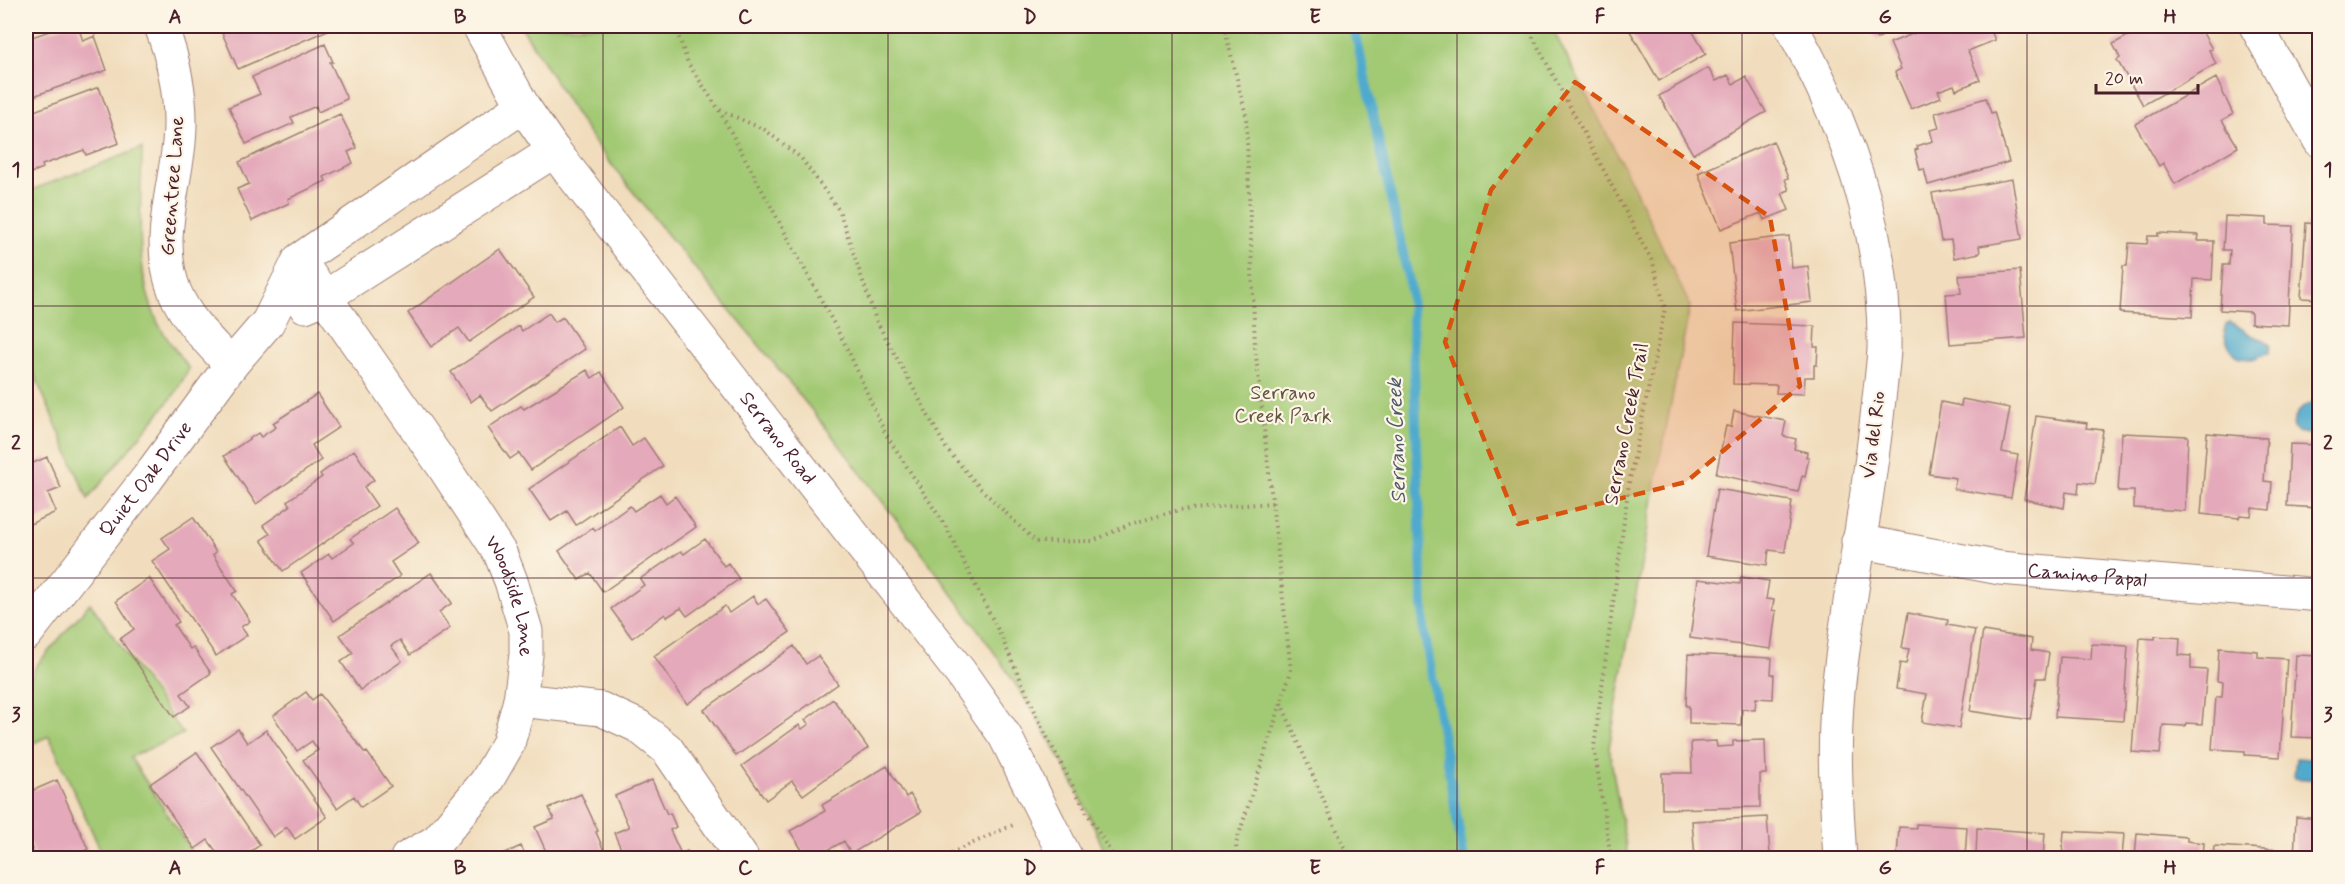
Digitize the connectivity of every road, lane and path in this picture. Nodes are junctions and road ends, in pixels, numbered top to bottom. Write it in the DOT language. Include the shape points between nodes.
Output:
graph roads {
  1 [pos="161,26"];
  2 [pos="479,26"];
  3 [pos="675,26"];
  4 [pos="1224,26"];
  5 [pos="1527,26"];
  6 [pos="1791,26"];
  7 [pos="2256,26"];
  8 [pos="523,106"];
  9 [pos="719,110"];
  10 [pos="2319,141"];
  11 [pos="554,151"];
  12 [pos="299,260"];
  13 [pos="325,297"];
  14 [pos="268,322"];
  15 [pos="231,364"];
  16 [pos="1272,502"];
  17 [pos="1858,541"];
  18 [pos="2319,595"];
  19 [pos="26,634"];
  20 [pos="520,700"];
  21 [pos="1281,703"];
  22 [pos="1043,811"];
  23 [pos="407,858"];
  24 [pos="742,858"];
  25 [pos="940,858"];
  26 [pos="1066,858"];
  27 [pos="1114,858"];
  28 [pos="1237,858"];
  29 [pos="1349,858"];
  30 [pos="1611,858"];
  31 [pos="1840,858"];
  1 -- 15 [label="street, Greentree Lane" via="176,75 179,108 179,141 165,243 168,269 175,294 190,320"];
  2 -- 8 [label="street, Serrano Road"];
  3 -- 9 [label="path" via="688,63"];
  4 -- 16 [label="path" via="1246,116 1255,346"];
  5 -- 30 [label="path, Serrano Creek Trail" via="1653,263 1665,308 1629,483 1594,747"];
  6 -- 17 [label="street, Via del Rio" via="1815,68 1857,170 1881,292 1884,349 1873,460"];
  7 -- 10 [label="street"];
  8 -- 11 [label="street, Serrano Road"];
  8 -- 12 [label="street, Quiet Oak Drive"];
  9 -- 16 [label="path" via="765,130 801,158 839,210 876,320 945,448 1036,542 1093,541 1130,524 1179,510"];
  9 -- 27 [label="path" via="848,350 885,433 946,527 1044,731"];
  11 -- 13 [label="street, Quiet Oak Drive"];
  11 -- 22 [label="street, Serrano Road" via="960,672 1005,736"];
  12 -- 13 [label="street, Woodside Lane"];
  12 -- 14 [label="street, Quiet Oak Drive"];
  13 -- 14 [label="street, Quiet Oak Drive"];
  13 -- 20 [label="street, Woodside Lane" via="500,553 526,631"];
  14 -- 15 [label="street, Quiet Oak Drive"];
  15 -- 19 [label="street, Quiet Oak Drive"];
  16 -- 21 [label="path" via="1291,671"];
  17 -- 18 [label="street, Camino Papal" via="2000,568"];
  17 -- 31 [label="street, Via del Rio" via="1839,675 1836,785"];
  20 -- 23 [label="street, Woodside Lane" via="508,744 486,783 437,841"];
  20 -- 24 [label="street" via="601,709 638,726 667,749"];
  21 -- 28 [label="path" via="1236,844"];
  21 -- 29 [label="path"];
  22 -- 25 [label="path"];
  22 -- 26 [label="street, Serrano Road"];
}
